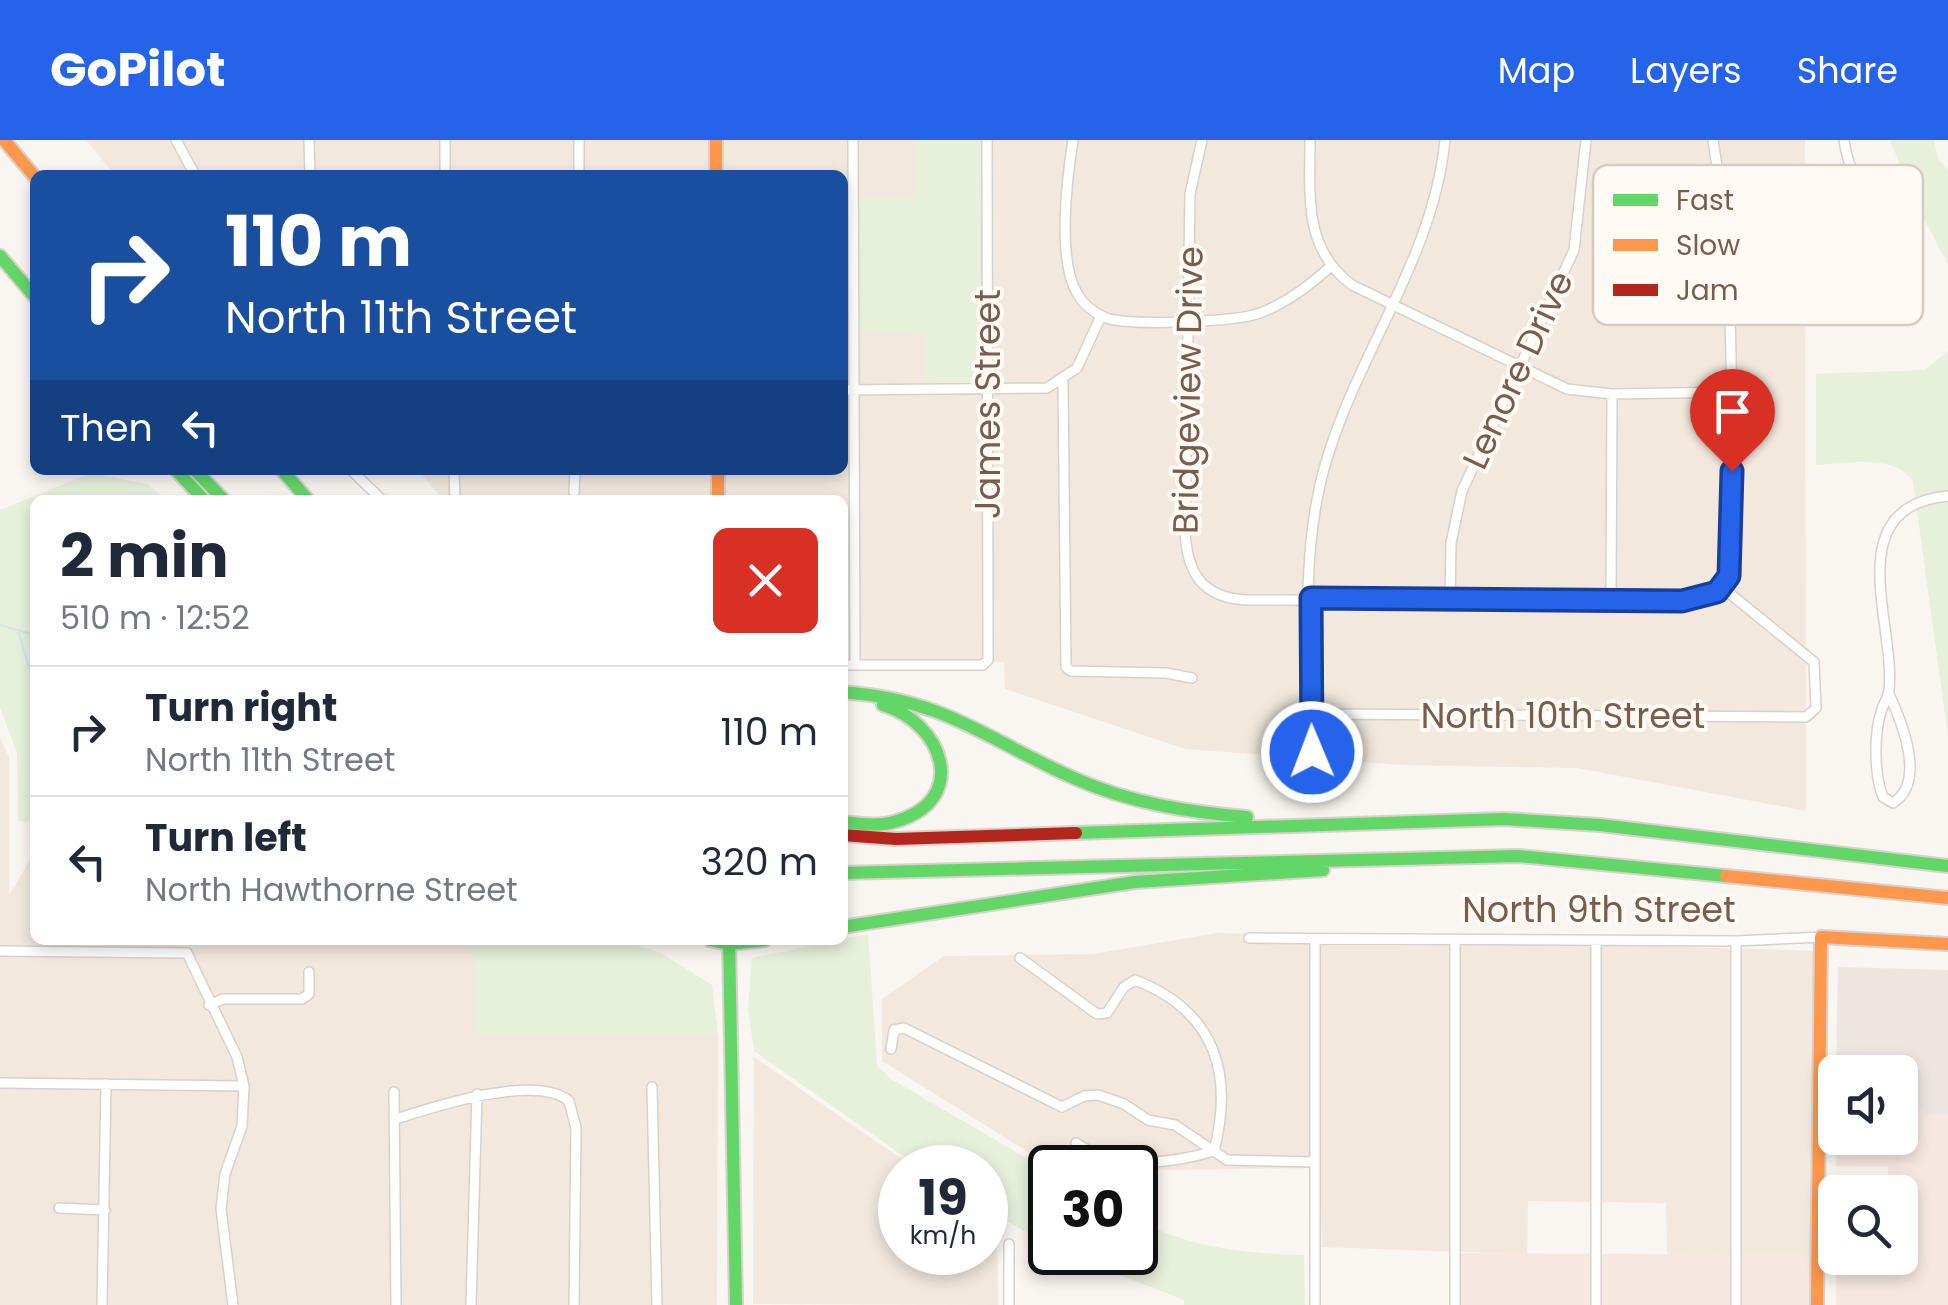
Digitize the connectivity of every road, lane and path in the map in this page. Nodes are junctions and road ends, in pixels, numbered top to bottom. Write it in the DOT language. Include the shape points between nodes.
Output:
graph roads {
  1 [pos="4,140"];
  2 [pos="176,140"];
  3 [pos="309,140"];
  4 [pos="445,140"];
  5 [pos="579,140"];
  6 [pos="716,140"];
  7 [pos="853,140"];
  8 [pos="987,140"];
  9 [pos="1073,140"];
  10 [pos="1202,140"];
  11 [pos="1310,140"];
  12 [pos="1445,140"];
  13 [pos="1586,140"];
  14 [pos="1713,140"];
  15 [pos="1844,140"];
  16 [pos="1716,165"];
  17 [pos="1850,165"];
  18 [pos="30,170"];
  19 [pos="192,170"];
  20 [pos="310,170"];
  21 [pos="446,170"];
  22 [pos="579,170"];
  23 [pos="716,170"];
  24 [pos="0,256"];
  25 [pos="1330,267"];
  26 [pos="30,291"];
  27 [pos="1394,306"];
  28 [pos="1101,316"];
  29 [pos="1190,319"];
  30 [pos="1732,325"];
  31 [pos="1520,367"];
  32 [pos="1062,382"];
  33 [pos="848,390"];
  34 [pos="988,391"];
  35 [pos="1732,392"];
  36 [pos="1612,394"];
  37 [pos="181,475"];
  38 [pos="200,475"];
  39 [pos="286,475"];
  40 [pos="356,475"];
  41 [pos="575,475"];
  42 [pos="574,492"];
  43 [pos="199,495"];
  44 [pos="219,495"];
  45 [pos="304,495"];
  46 [pos="377,495"];
  47 [pos="1948,496"];
  48 [pos="1723,588"];
  49 [pos="1311,598"];
  50 [pos="1450,599"];
  51 [pos="1610,602"];
  52 [pos="848,665"];
  53 [pos="854,665"];
  54 [pos="1192,678"];
  55 [pos="848,692"];
  56 [pos="1889,694"];
  57 [pos="848,703"];
  58 [pos="1311,714"];
  59 [pos="1312,752"];
  60 [pos="848,822"];
  61 [pos="1352,823"];
  62 [pos="848,835"];
  63 [pos="1948,866"];
  64 [pos="1642,868"];
  65 [pos="848,873"];
  66 [pos="1948,898"];
  67 [pos="848,926"];
  68 [pos="1821,937"];
  69 [pos="1248,938"];
  70 [pos="1315,939"];
  71 [pos="1456,940"];
  72 [pos="1596,940"];
  73 [pos="1736,941"];
  74 [pos="1948,944"];
  75 [pos="75,945"];
  76 [pos="189,945"];
  77 [pos="729,945"];
  78 [pos="0,952"];
  79 [pos="74,952"];
  80 [pos="187,953"];
  81 [pos="1020,958"];
  82 [pos="309,972"];
  83 [pos="209,1005"];
  84 [pos="891,1049"];
  85 [pos="0,1083"];
  86 [pos="106,1084"];
  87 [pos="244,1086"];
  88 [pos="652,1087"];
  89 [pos="394,1092"];
  90 [pos="478,1094"];
  91 [pos="396,1119"];
  92 [pos="1076,1143"];
  93 [pos="1214,1151"];
  94 [pos="1315,1162"];
  95 [pos="59,1208"];
  96 [pos="105,1210"];
  97 [pos="1009,1244"];
  98 [pos="102,1305"];
  99 [pos="233,1305"];
  100 [pos="396,1305"];
  101 [pos="471,1305"];
  102 [pos="574,1305"];
  103 [pos="657,1305"];
  104 [pos="736,1305"];
  105 [pos="1008,1305"];
  106 [pos="1315,1305"];
  107 [pos="1455,1305"];
  108 [pos="1596,1305"];
  109 [pos="1736,1305"];
  110 [pos="1817,1305"];
  1 -- 18 [label="main road"];
  2 -- 19 [label="street"];
  3 -- 20 [label="street"];
  4 -- 21 [label="street"];
  5 -- 22 [label="street"];
  6 -- 23 [label="main road"];
  7 -- 33 [label="street"];
  8 -- 34 [label="street, James Street"];
  9 -- 28 [label="street" via="1070,273 1079,296"];
  10 -- 29 [label="street, Bridgeview Drive" via="1191,182"];
  11 -- 25 [label="street" via="1312,222"];
  12 -- 27 [label="street" via="1432,216"];
  13 -- 31 [label="street, Lenore Drive" via="1574,250"];
  14 -- 16 [label="street"];
  15 -- 17 [label="street"];
  24 -- 26 [label="main road"];
  25 -- 27 [label="street"];
  25 -- 29 [label="street" via="1259,314"];
  27 -- 31 [label="street"];
  27 -- 49 [label="street" via="1326,462 1313,531"];
  28 -- 29 [label="street" via="1126,322"];
  28 -- 32 [label="street" via="1078,368"];
  29 -- 49 [label="street, Bridgeview Drive" via="1185,504 1192,572 1210,592 1230,599"];
  30 -- 35 [label="street"];
  31 -- 36 [label="street" via="1567,389"];
  31 -- 50 [label="street, Lenore Drive" via="1456,509"];
  32 -- 34 [label="street"];
  32 -- 54 [label="street" via="1066,667"];
  33 -- 34 [label="street"];
  33 -- 53 [label="street"];
  34 -- 53 [label="street, James Street" via="989,653 983,665"];
  35 -- 36 [label="street"];
  35 -- 48 [label="street" via="1731,550"];
  36 -- 51 [label="street"];
  37 -- 43 [label="main road"];
  38 -- 44 [label="main road"];
  39 -- 45 [label="main road"];
  40 -- 46 [label="street"];
  41 -- 42 [label="street"];
  47 -- 56 [label="street" via="1907,511 1881,549"];
  48 -- 51 [label="street" via="1692,600"];
  48 -- 58 [label="street, North 10th Street" via="1814,662 1814,714"];
  49 -- 50 [label="street"];
  49 -- 58 [label="street"];
  50 -- 51 [label="street"];
  52 -- 53 [label="street"];
  55 -- 61 [label="main road" via="945,708 1072,777 1143,803"];
  56 -- 56 [label="street" via="1879,719 1879,776 1883,796 1894,802 1904,792 1908,762"];
  57 -- 60 [label="main road" via="917,715 933,732 942,774 929,800 909,818"];
  58 -- 59 [label="street"];
  61 -- 62 [label="main road"];
  61 -- 63 [label="main road" via="1504,819 1600,825"];
  64 -- 65 [label="main road" via="1466,856"];
  64 -- 66 [label="main road"];
  64 -- 67 [label="main road" via="1474,862 1189,878"];
  68 -- 73 [label="street, North 9th Street"];
  68 -- 74 [label="main road, North 9th Street"];
  68 -- 110 [label="main road"];
  69 -- 70 [label="street, North 9th Street"];
  70 -- 71 [label="street, North 9th Street"];
  70 -- 94 [label="street"];
  71 -- 72 [label="street, North 9th Street"];
  71 -- 107 [label="street"];
  72 -- 73 [label="street, North 9th Street"];
  72 -- 108 [label="street"];
  73 -- 109 [label="street"];
  75 -- 79 [label="street"];
  76 -- 80 [label="street"];
  77 -- 104 [label="main road"];
  78 -- 79 [label="street"];
  79 -- 80 [label="street"];
  80 -- 83 [label="street"];
  81 -- 93 [label="street" via="1097,1014 1108,1014 1135,980 1197,1022 1212,1041 1220,1070"];
  82 -- 83 [label="street" via="309,994 302,999 223,999"];
  83 -- 87 [label="street" via="237,1056"];
  84 -- 93 [label="street" via="893,1032 904,1028 1062,1107 1087,1095 1113,1099 1145,1119 1175,1125"];
  85 -- 86 [label="street"];
  86 -- 87 [label="street"];
  86 -- 96 [label="street"];
  87 -- 99 [label="street" via="242,1126 221,1209"];
  88 -- 103 [label="street"];
  89 -- 91 [label="street"];
  90 -- 91 [label="street"];
  90 -- 101 [label="street"];
  90 -- 102 [label="street" via="564,1096 575,1117"];
  91 -- 100 [label="street"];
  92 -- 93 [label="street" via="1093,1154 1172,1164"];
  93 -- 94 [label="street" via="1245,1162"];
  94 -- 106 [label="street"];
  95 -- 96 [label="street"];
  96 -- 98 [label="street"];
  97 -- 105 [label="street"];
}
